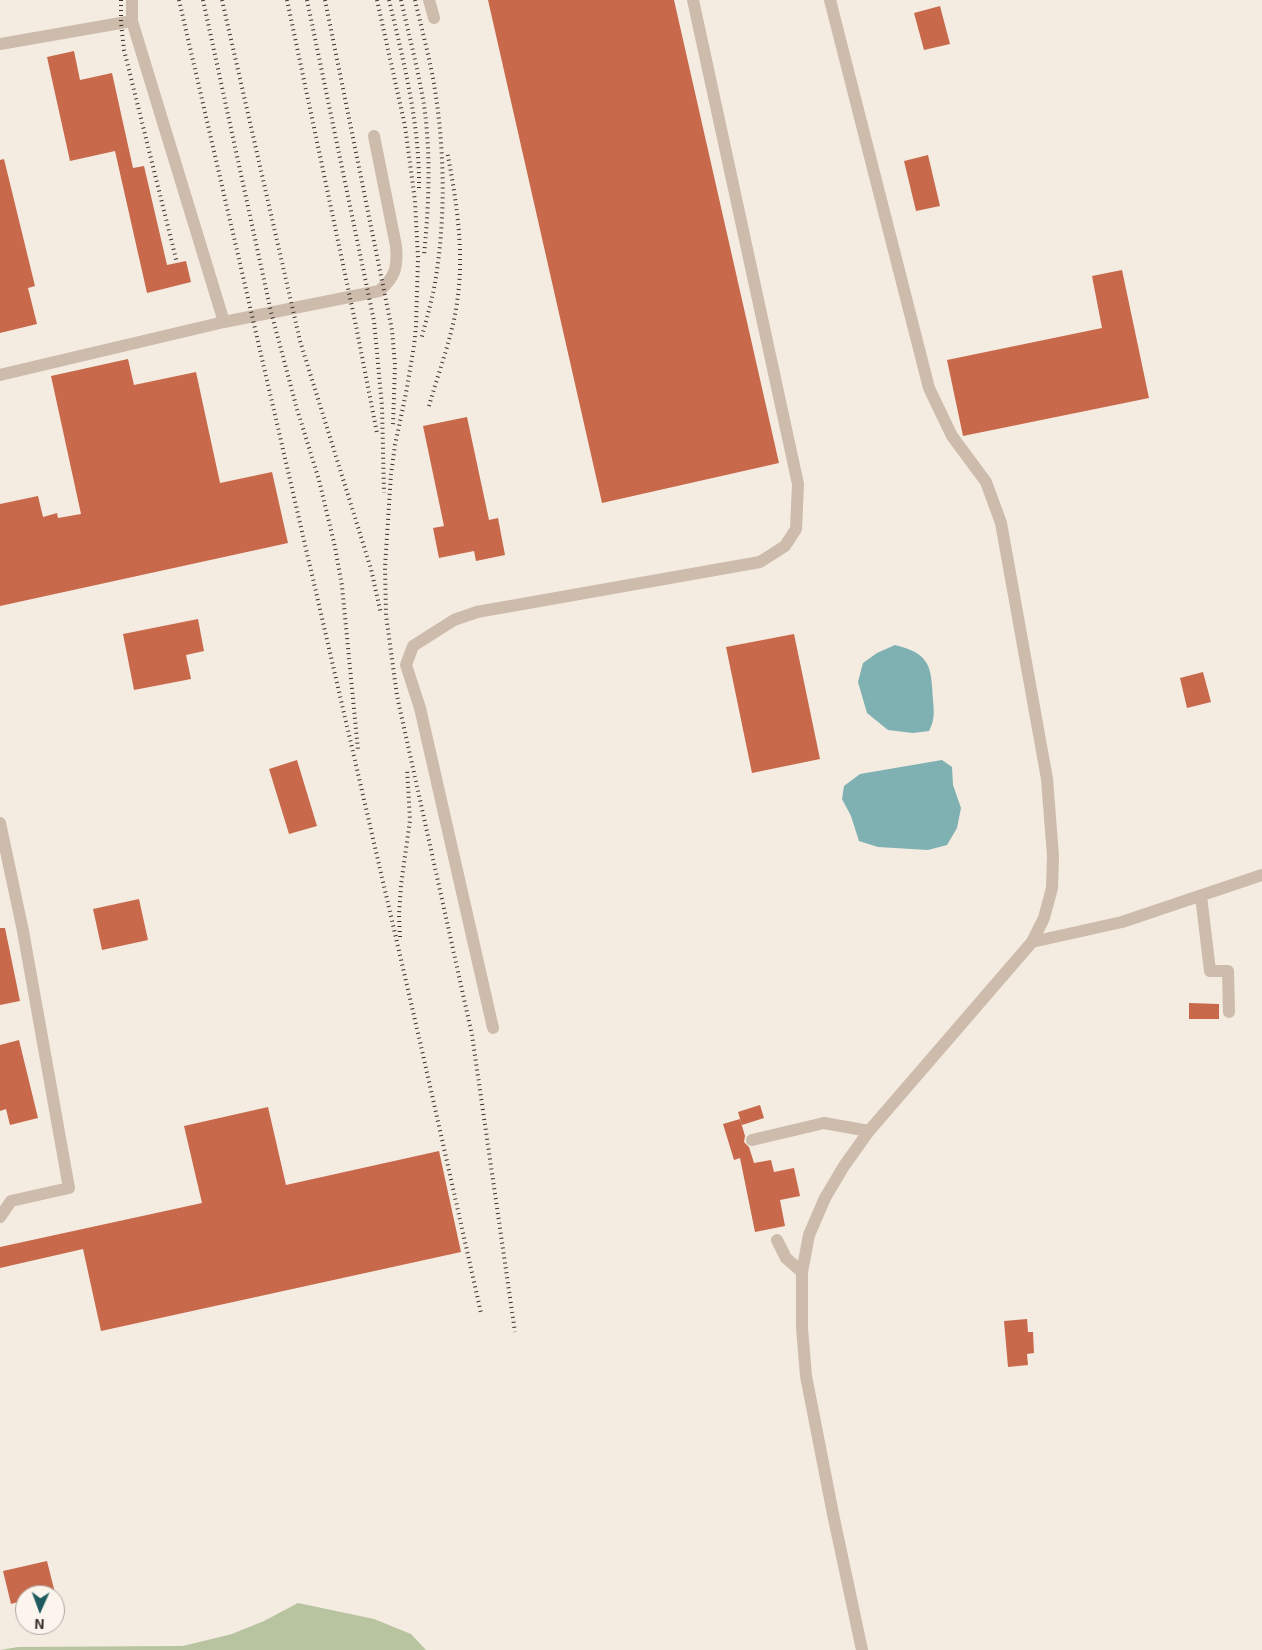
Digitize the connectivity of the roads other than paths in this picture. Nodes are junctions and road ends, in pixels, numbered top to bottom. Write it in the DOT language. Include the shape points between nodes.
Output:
graph roads {
  1 [pos="132,0"];
  2 [pos="429,0"];
  3 [pos="693,0"];
  4 [pos="830,0"];
  5 [pos="434,18"];
  6 [pos="132,21"];
  7 [pos="0,44"];
  8 [pos="374,136"];
  9 [pos="224,322"];
  10 [pos="0,375"];
  11 [pos="0,823"];
  12 [pos="1262,875"];
  13 [pos="1201,896"];
  14 [pos="1032,942"];
  15 [pos="1229,1012"];
  16 [pos="493,1028"];
  17 [pos="869,1131"];
  18 [pos="752,1140"];
  19 [pos="0,1217"];
  20 [pos="777,1240"];
  21 [pos="802,1272"];
  22 [pos="862,1650"];
  1 -- 6 [label="street"];
  2 -- 5 [label="street"];
  3 -- 16 [label="street" via="798,484 796,529 785,546 760,562 477,612 454,620 413,646 406,665 420,708"];
  4 -- 14 [label="street" via="929,388 952,436 986,482 1001,523 1048,788 1052,888 1044,918"];
  6 -- 7 [label="street"];
  6 -- 9 [label="street"];
  8 -- 9 [label="street" via="396,246 392,278 379,290"];
  9 -- 10 [label="street"];
  11 -- 19 [label="street" via="23,931 69,1188 11,1201"];
  12 -- 13 [label="street"];
  13 -- 14 [label="street" via="1122,922"];
  13 -- 15 [label="street" via="1210,971 1228,971"];
  14 -- 17 [label="street"];
  17 -- 18 [label="street" via="824,1123"];
  17 -- 21 [label="street" via="825,1198 809,1235"];
  20 -- 21 [label="street" via="786,1258"];
  21 -- 22 [label="street" via="806,1376"];
}
